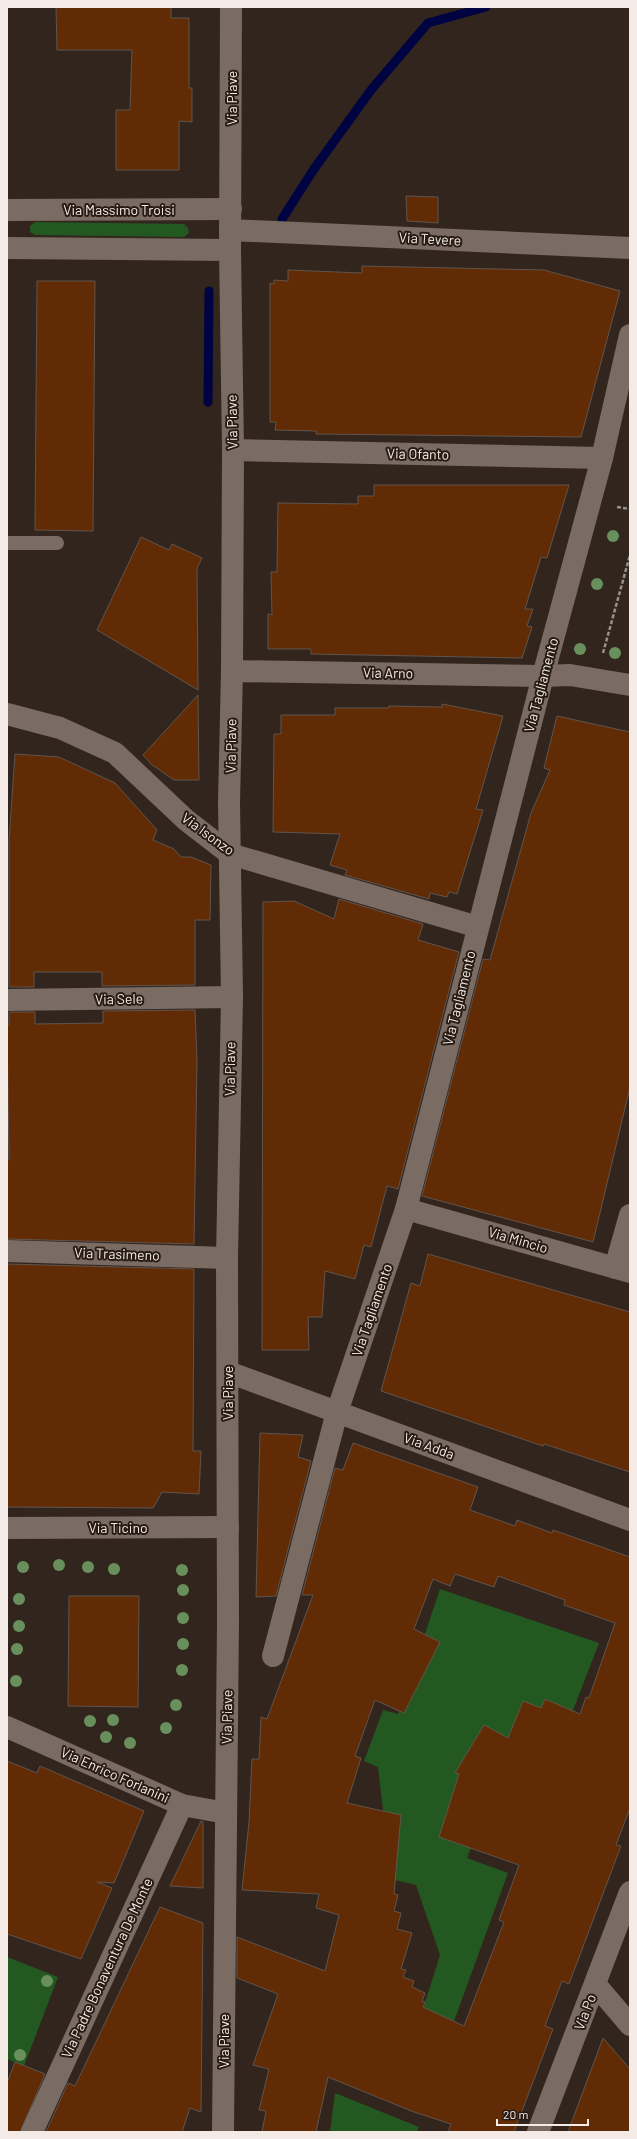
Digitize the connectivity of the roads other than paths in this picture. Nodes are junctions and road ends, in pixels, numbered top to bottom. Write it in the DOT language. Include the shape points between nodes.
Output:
graph roads {
  1 [pos="231,7"];
  2 [pos="7,210"];
  3 [pos="230,230"];
  4 [pos="7,248"];
  5 [pos="630,248"];
  6 [pos="630,335"];
  7 [pos="233,450"];
  8 [pos="602,458"];
  9 [pos="7,542"];
  10 [pos="57,543"];
  11 [pos="232,671"];
  12 [pos="543,676"];
  13 [pos="630,686"];
  14 [pos="7,714"];
  15 [pos="230,854"];
  16 [pos="478,927"];
  17 [pos="232,998"];
  18 [pos="7,1000"];
  19 [pos="406,1209"];
  20 [pos="630,1215"];
  21 [pos="7,1251"];
  22 [pos="227,1258"];
  23 [pos="622,1270"];
  24 [pos="228,1372"];
  25 [pos="337,1412"];
  26 [pos="630,1520"];
  27 [pos="228,1527"];
  28 [pos="7,1528"];
  29 [pos="273,1656"];
  30 [pos="7,1727"];
  31 [pos="182,1805"];
  32 [pos="226,1813"];
  33 [pos="630,1892"];
  34 [pos="596,1985"];
  35 [pos="630,2025"];
  36 [pos="32,2132"];
  37 [pos="223,2132"];
  38 [pos="538,2132"];
  1 -- 3 [label="street, Via Piave"];
  2 -- 3 [label="street, Via Massimo Troisi"];
  3 -- 4 [label="street"];
  3 -- 5 [label="street, Via Tevere"];
  3 -- 7 [label="street, Via Piave"];
  6 -- 8 [label="street, Via Tagliamento"];
  7 -- 8 [label="street, Via Ofanto"];
  7 -- 11 [label="street, Via Piave"];
  8 -- 12 [label="street, Via Tagliamento"];
  9 -- 10 [label="lane"];
  11 -- 12 [label="street, Via Arno"];
  11 -- 15 [label="street, Via Piave"];
  12 -- 13 [label="street, Via Arno" via="570,674"];
  12 -- 16 [label="street, Via Tagliamento"];
  14 -- 15 [label="street, Via Isonzo" via="60,728 115,753 186,820"];
  15 -- 16 [label="street, Via Isonzo"];
  15 -- 17 [label="street, Via Piave"];
  16 -- 19 [label="street, Via Tagliamento"];
  17 -- 18 [label="street, Via Sele"];
  17 -- 22 [label="street, Via Piave"];
  19 -- 23 [label="street, Via Mincio"];
  19 -- 25 [label="street, Via Tagliamento"];
  20 -- 23 [label="street"];
  21 -- 22 [label="street, Via Trasimeno"];
  22 -- 24 [label="street, Via Piave"];
  24 -- 25 [label="street, Via Adda"];
  24 -- 27 [label="street, Via Piave"];
  25 -- 26 [label="street, Via Adda"];
  25 -- 29 [label="street, Via Tagliamento"];
  27 -- 28 [label="street, Via Ticino"];
  27 -- 32 [label="street, Via Piave"];
  30 -- 31 [label="street, Via Enrico Forlanini"];
  31 -- 32 [label="street, Via Enrico Forlanini"];
  31 -- 36 [label="street, Via Padre Bonaventura De Monte"];
  32 -- 37 [label="street, Via Piave"];
  33 -- 34 [label="street, Via Po"];
  34 -- 35 [label="street"];
  34 -- 38 [label="street, Via Po"];
}
